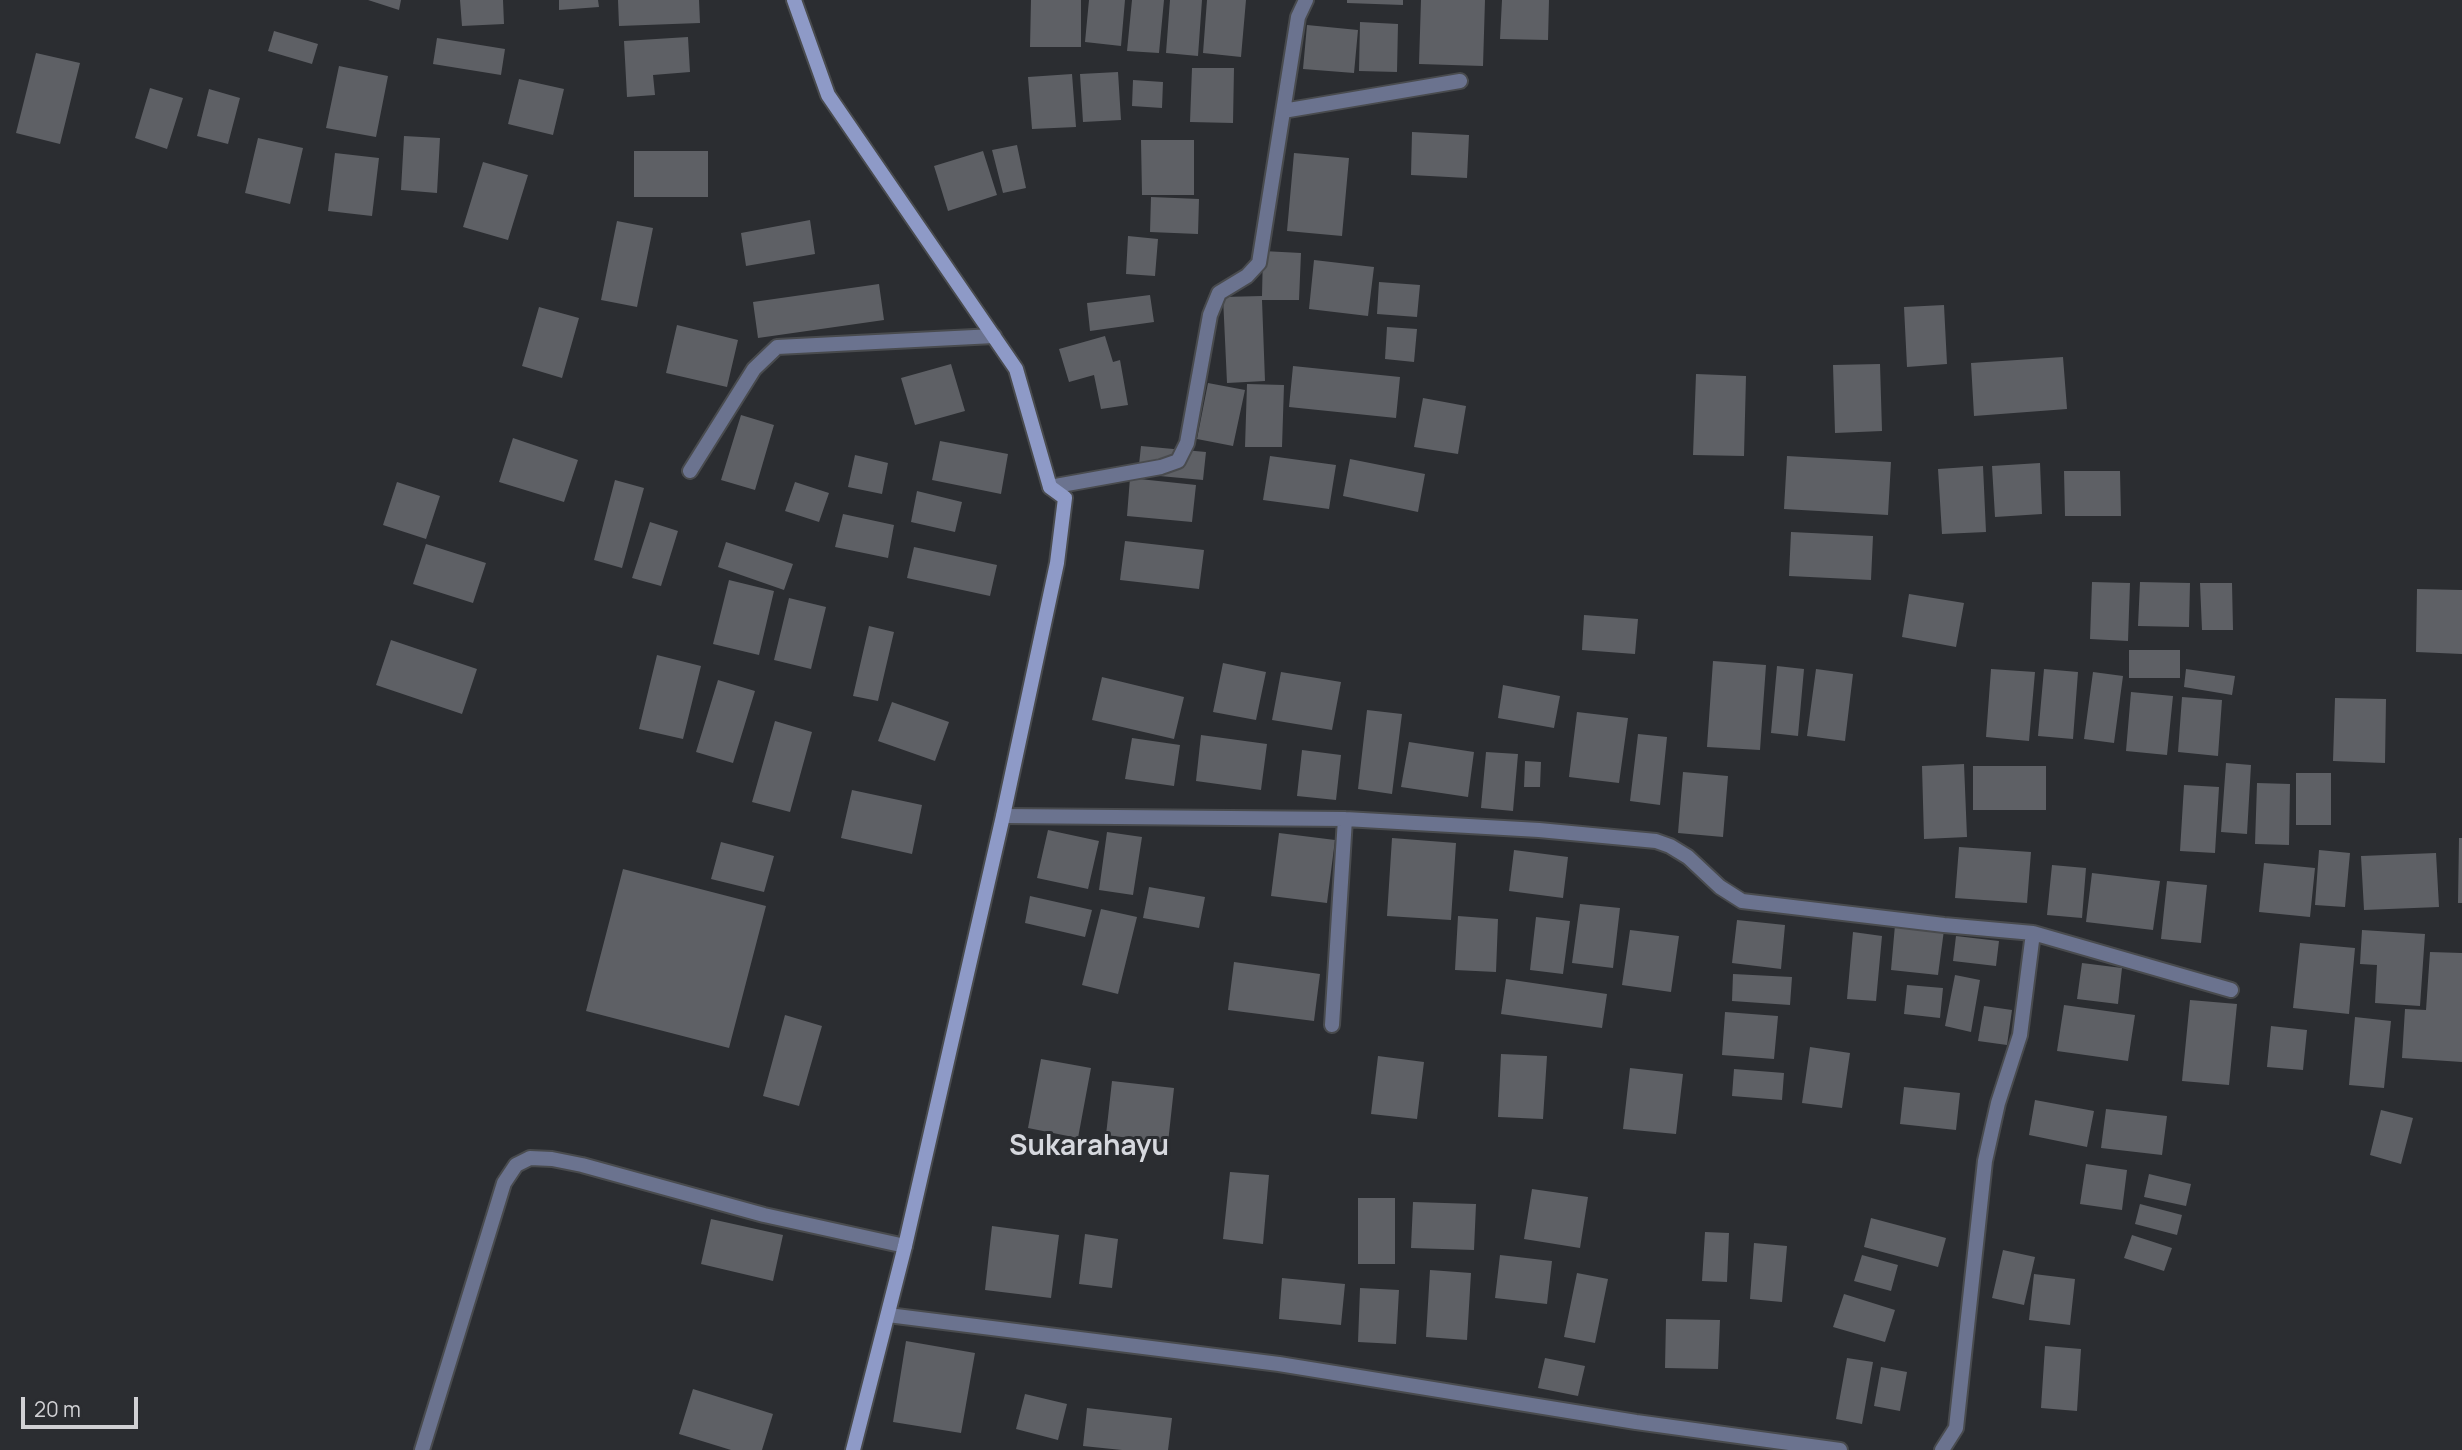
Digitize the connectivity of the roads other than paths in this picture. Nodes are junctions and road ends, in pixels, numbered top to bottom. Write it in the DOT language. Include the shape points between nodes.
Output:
graph roads {
  1 [pos="794,0"];
  2 [pos="1306,0"];
  3 [pos="1460,81"];
  4 [pos="1283,111"];
  5 [pos="994,337"];
  6 [pos="690,471"];
  7 [pos="1050,487"];
  8 [pos="1003,816"];
  9 [pos="1345,820"];
  10 [pos="2033,933"];
  11 [pos="2231,990"];
  12 [pos="1332,1025"];
  13 [pos="905,1246"];
  14 [pos="888,1315"];
  15 [pos="422,1450"];
  16 [pos="853,1450"];
  17 [pos="1840,1450"];
  18 [pos="1942,1450"];
  1 -- 5 [label="street" via="828,95"];
  2 -- 4 [label="street" via="1298,17"];
  3 -- 4 [label="street"];
  4 -- 7 [label="street" via="1259,263 1219,293 1210,314 1187,443 1178,461"];
  5 -- 6 [label="street" via="777,347 754,369"];
  5 -- 7 [label="street" via="1016,369"];
  7 -- 8 [label="street" via="1065,498 1057,564"];
  8 -- 9 [label="street"];
  8 -- 13 [label="street"];
  9 -- 10 [label="street" via="1656,841 1688,858 1742,901"];
  9 -- 12 [label="street"];
  10 -- 11 [label="street"];
  10 -- 18 [label="street" via="2020,1035 1985,1161 1956,1428"];
  13 -- 14 [label="street"];
  13 -- 15 [label="street" via="764,1215 582,1165 530,1158 516,1165 504,1183"];
  14 -- 16 [label="street"];
  14 -- 17 [label="street" via="1279,1364"];
}
